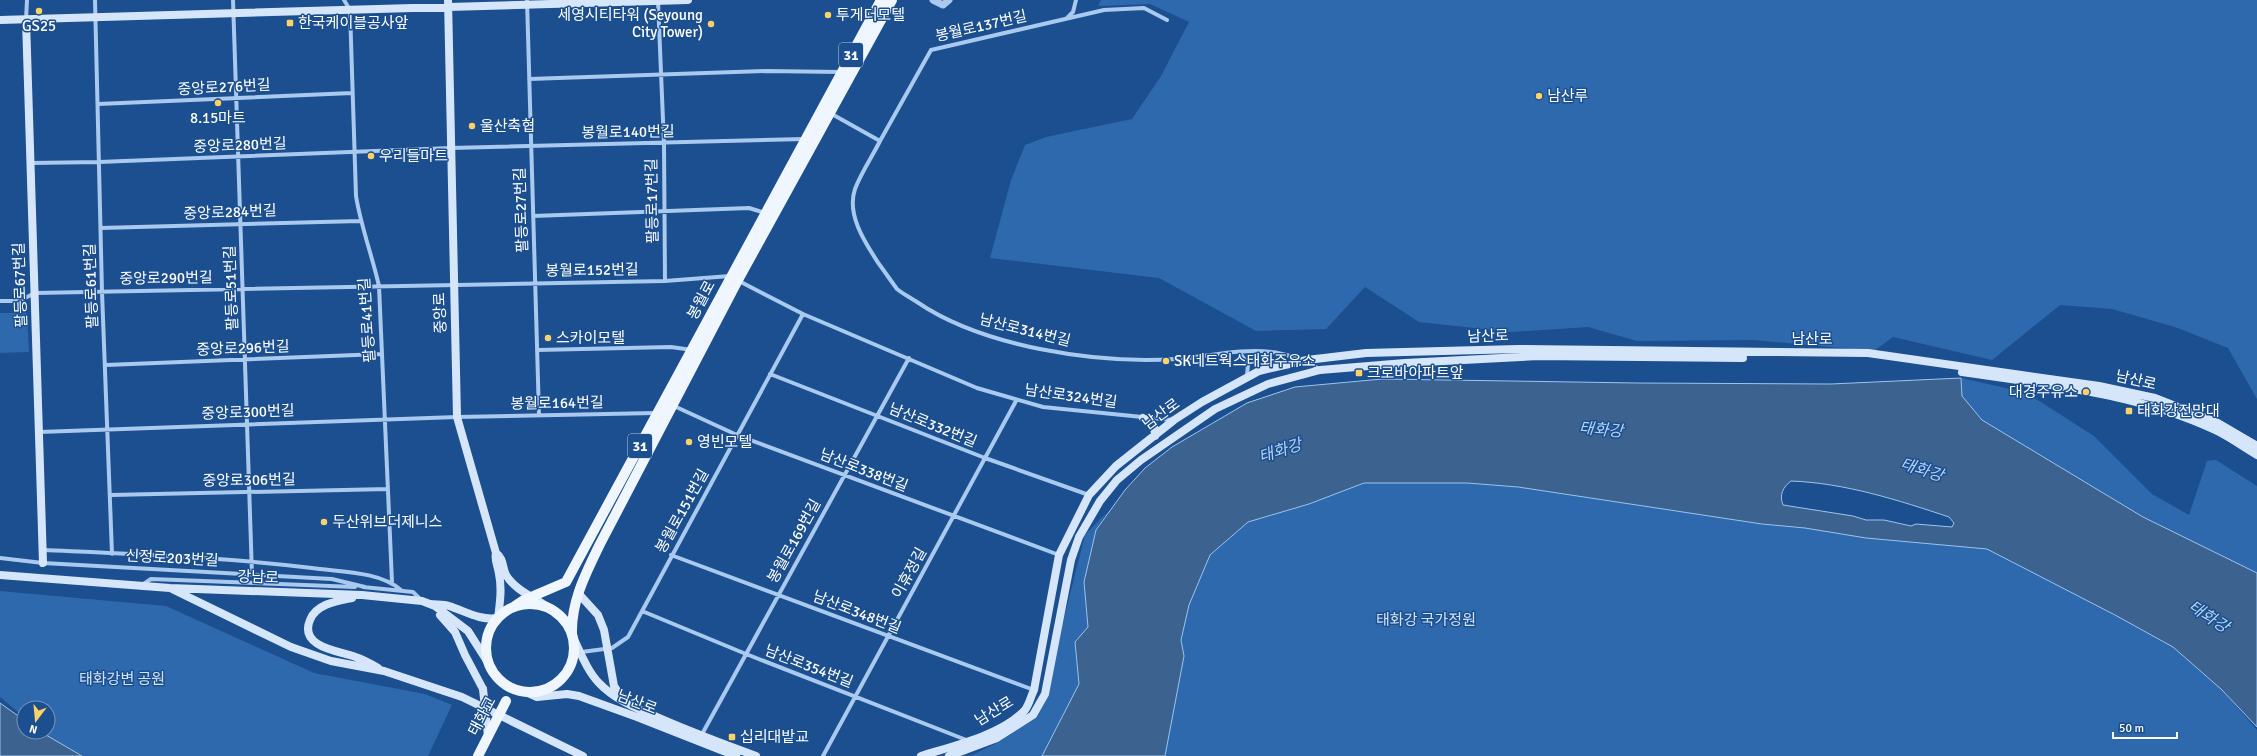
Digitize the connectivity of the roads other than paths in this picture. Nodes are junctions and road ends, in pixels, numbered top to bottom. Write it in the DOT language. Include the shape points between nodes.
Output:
graph roads {
  1 [pos="27,0"];
  2 [pos="95,0"];
  3 [pos="234,0"];
  4 [pos="344,0"];
  5 [pos="658,0"];
  6 [pos="688,0"];
  7 [pos="881,0"];
  8 [pos="892,0"];
  9 [pos="933,0"];
  10 [pos="949,0"];
  11 [pos="1076,0"];
  12 [pos="527,2"];
  13 [pos="448,4"];
  14 [pos="350,10"];
  15 [pos="234,14"];
  16 [pos="96,18"];
  17 [pos="1067,18"];
  18 [pos="0,20"];
  19 [pos="26,20"];
  20 [pos="1167,20"];
  21 [pos="842,72"];
  22 [pos="661,75"];
  23 [pos="529,79"];
  24 [pos="352,93"];
  25 [pos="237,98"];
  26 [pos="98,104"];
  27 [pos="825,111"];
  28 [pos="805,139"];
  29 [pos="880,141"];
  30 [pos="664,144"];
  31 [pos="531,147"];
  32 [pos="451,148"];
  33 [pos="354,152"];
  34 [pos="239,157"];
  35 [pos="99,162"];
  36 [pos="31,163"];
  37 [pos="664,212"];
  38 [pos="765,213"];
  39 [pos="533,216"];
  40 [pos="360,221"];
  41 [pos="241,223"];
  42 [pos="101,228"];
  43 [pos="734,278"];
  44 [pos="665,281"];
  45 [pos="535,283"];
  46 [pos="453,284"];
  47 [pos="379,286"];
  48 [pos="243,289"];
  49 [pos="102,292"];
  50 [pos="35,293"];
  51 [pos="0,302"];
  52 [pos="803,314"];
  53 [pos="537,350"];
  54 [pos="695,352"];
  55 [pos="1239,352"];
  56 [pos="381,354"];
  57 [pos="909,358"];
  58 [pos="245,360"];
  59 [pos="1307,360"];
  60 [pos="106,365"];
  61 [pos="1320,370"];
  62 [pos="770,374"];
  63 [pos="1246,378"];
  64 [pos="1016,401"];
  65 [pos="668,403"];
  66 [pos="658,413"];
  67 [pos="539,415"];
  68 [pos="877,415"];
  69 [pos="457,417"];
  70 [pos="1142,418"];
  71 [pos="385,419"];
  72 [pos="1174,420"];
  73 [pos="247,424"];
  74 [pos="109,429"];
  75 [pos="39,432"];
  76 [pos="737,435"];
  77 [pos="1155,436"];
  78 [pos="2257,446"];
  79 [pos="2257,455"];
  80 [pos="985,458"];
  81 [pos="844,475"];
  82 [pos="388,489"];
  83 [pos="250,491"];
  84 [pos="111,495"];
  85 [pos="1089,495"];
  86 [pos="953,516"];
  87 [pos="42,550"];
  88 [pos="496,553"];
  89 [pos="112,554"];
  90 [pos="671,555"];
  91 [pos="1059,555"];
  92 [pos="0,558"];
  93 [pos="252,561"];
  94 [pos="43,563"];
  95 [pos="0,575"];
  96 [pos="252,575"];
  97 [pos="392,582"];
  98 [pos="141,585"];
  99 [pos="170,588"];
  100 [pos="401,590"];
  101 [pos="364,591"];
  102 [pos="578,593"];
  103 [pos="778,595"];
  104 [pos="532,597"];
  105 [pos="426,603"];
  106 [pos="515,606"];
  107 [pos="549,608"];
  108 [pos="642,611"];
  109 [pos="498,618"];
  110 [pos="572,635"];
  111 [pos="888,637"];
  112 [pos="606,649"];
  113 [pos="578,653"];
  114 [pos="746,654"];
  115 [pos="489,664"];
  116 [pos="384,671"];
  117 [pos="512,689"];
  118 [pos="1034,690"];
  119 [pos="526,692"];
  120 [pos="855,697"];
  121 [pos="623,701"];
  122 [pos="488,736"];
  123 [pos="701,736"];
  124 [pos="970,741"];
  125 [pos="720,749"];
  126 [pos="478,756"];
  127 [pos="583,756"];
  128 [pos="730,756"];
  129 [pos="736,756"];
  130 [pos="756,756"];
  131 [pos="823,756"];
  132 [pos="922,756"];
  133 [pos="949,756"];
  1 -- 19 [label="street"];
  2 -- 16 [label="street, 팔등로61번길"];
  3 -- 15 [label="street, 팔등로51번길"];
  4 -- 14 [label="street"];
  5 -- 6 [label="main road"];
  5 -- 12 [label="main road"];
  5 -- 22 [label="street, 팔등로17번길"];
  7 -- 21 [label="main road, 봉월로 / 31"];
  8 -- 27 [label="main road"];
  9 -- 10 [label="street" via="943,5"];
  11 -- 17 [label="street" via="1073,12"];
  12 -- 13 [label="main road"];
  12 -- 23 [label="street, 팔등로27번길"];
  13 -- 14 [label="main road"];
  13 -- 32 [label="main road, 중앙로"];
  14 -- 15 [label="main road"];
  14 -- 24 [label="street, 팔등로41번길"];
  15 -- 16 [label="main road"];
  15 -- 25 [label="street, 팔등로51번길"];
  16 -- 19 [label="main road"];
  16 -- 26 [label="street, 팔등로61번길"];
  17 -- 20 [label="street, 봉월로137번길" via="1104,10 1144,8"];
  17 -- 29 [label="street, 봉월로137번길" via="931,50"];
  18 -- 19 [label="main road"];
  19 -- 36 [label="main road, 팔등로67번길"];
  21 -- 22 [label="street" via="766,71"];
  21 -- 27 [label="main road, 봉월로 / 31"];
  22 -- 23 [label="street"];
  22 -- 30 [label="street, 팔등로17번길"];
  23 -- 31 [label="street, 팔등로27번길"];
  24 -- 25 [label="street, 중앙로276번길"];
  24 -- 33 [label="street, 팔등로41번길"];
  25 -- 26 [label="street, 중앙로276번길"];
  25 -- 34 [label="street, 팔등로51번길"];
  26 -- 35 [label="street, 팔등로61번길"];
  27 -- 28 [label="main road, 봉월로 / 31"];
  27 -- 29 [label="street"];
  27 -- 43 [label="main road"];
  28 -- 30 [label="street, 봉월로140번길"];
  28 -- 38 [label="main road, 봉월로 / 31"];
  29 -- 55 [label="street, 남산로314번길" via="855,190 853,202 856,223 865,243 898,289 936,315 978,332 1019,344 1070,354 1114,359 1175,359"];
  30 -- 31 [label="street, 봉월로140번길"];
  30 -- 37 [label="street, 팔등로17번길"];
  31 -- 32 [label="street, 봉월로140번길"];
  31 -- 39 [label="street, 팔등로27번길"];
  32 -- 33 [label="street, 중앙로280번길"];
  32 -- 46 [label="main road, 중앙로"];
  33 -- 34 [label="street, 중앙로280번길"];
  33 -- 40 [label="street, 팔등로41번길"];
  34 -- 35 [label="street, 중앙로280번길"];
  34 -- 41 [label="street, 팔등로51번길"];
  35 -- 36 [label="street, 중앙로280번길"];
  35 -- 42 [label="street, 팔등로61번길"];
  36 -- 50 [label="main road, 팔등로67번길"];
  37 -- 38 [label="street" via="749,208"];
  37 -- 39 [label="street"];
  37 -- 44 [label="street, 팔등로17번길"];
  38 -- 43 [label="main road, 봉월로 / 31"];
  39 -- 45 [label="street, 팔등로27번길"];
  40 -- 41 [label="street, 중앙로284번길"];
  40 -- 47 [label="street, 팔등로41번길"];
  41 -- 42 [label="street, 중앙로284번길"];
  41 -- 48 [label="street, 팔등로51번길"];
  42 -- 49 [label="street, 팔등로61번길"];
  43 -- 44 [label="street, 봉월로152번길"];
  43 -- 52 [label="street"];
  43 -- 54 [label="main road"];
  44 -- 45 [label="street, 봉월로152번길"];
  45 -- 46 [label="street, 봉월로152번길"];
  45 -- 53 [label="street, 팔등로27번길"];
  46 -- 47 [label="street, 중앙로290번길"];
  46 -- 69 [label="main road, 중앙로"];
  47 -- 48 [label="street, 중앙로290번길"];
  47 -- 56 [label="street, 팔등로41번길"];
  48 -- 49 [label="street, 중앙로290번길"];
  48 -- 58 [label="street, 팔등로51번길"];
  49 -- 50 [label="street, 중앙로290번길"];
  49 -- 60 [label="street, 팔등로61번길"];
  50 -- 51 [label="street, 중앙로290번길" via="19,301"];
  50 -- 75 [label="main road, 팔등로67번길"];
  52 -- 57 [label="street, 남산로324번길"];
  52 -- 62 [label="street, 봉월로151번길"];
  53 -- 54 [label="street" via="671,347"];
  53 -- 67 [label="street, 팔등로27번길"];
  54 -- 65 [label="main road"];
  55 -- 59 [label="street, 남산로314번길" via="1272,352"];
  55 -- 63 [label="street" via="1248,364"];
  56 -- 58 [label="street, 중앙로296번길"];
  56 -- 71 [label="street, 팔등로41번길"];
  57 -- 64 [label="street, 남산로324번길" via="977,388"];
  57 -- 68 [label="street, 봉월로169번길"];
  58 -- 60 [label="street, 중앙로296번길"];
  58 -- 73 [label="street, 팔등로51번길"];
  59 -- 61 [label="street, 남산로314번길"];
  59 -- 63 [label="main road, 남산로" via="1259,371"];
  59 -- 78 [label="main road, 남산로" via="1366,353 1518,349 1868,353 2099,386 2156,398 2216,422"];
  60 -- 74 [label="street, 팔등로61번길"];
  61 -- 79 [label="main road, 남산로" via="1538,356 1861,358 2103,394 2159,408 2216,430"];
  61 -- 133 [label="main road, 남산로" via="1268,384 1215,409 1141,460 1117,480 1100,501 1079,537 1071,560 1045,694 1033,715 997,738"];
  62 -- 68 [label="street, 남산로332번길"];
  62 -- 76 [label="street, 봉월로151번길"];
  63 -- 72 [label="main road, 남산로"];
  64 -- 70 [label="street, 남산로324번길" via="1043,407"];
  64 -- 80 [label="street, 이휴정길"];
  65 -- 66 [label="main road, 31"];
  65 -- 76 [label="street, 남산로338번길"];
  65 -- 102 [label="main road"];
  66 -- 67 [label="street, 봉월로164번길"];
  66 -- 104 [label="main road, 31" via="566,582"];
  67 -- 69 [label="street, 봉월로164번길"];
  68 -- 80 [label="street, 남산로332번길"];
  68 -- 81 [label="street, 봉월로169번길"];
  69 -- 71 [label="street, 중앙로300번길"];
  69 -- 88 [label="main road, 중앙로"];
  70 -- 72 [label="street, 남산로324번길"];
  70 -- 77 [label="main road" via="1154,425"];
  71 -- 73 [label="street, 중앙로300번길"];
  71 -- 82 [label="street, 팔등로41번길"];
  72 -- 77 [label="main road, 남산로"];
  73 -- 74 [label="street, 중앙로300번길"];
  73 -- 83 [label="street, 팔등로51번길"];
  74 -- 75 [label="street, 중앙로300번길"];
  74 -- 84 [label="street, 팔등로61번길"];
  75 -- 87 [label="main road, 팔등로67번길"];
  76 -- 81 [label="street, 남산로338번길"];
  76 -- 90 [label="street, 봉월로151번길"];
  77 -- 85 [label="main road, 남산로" via="1116,466"];
  80 -- 85 [label="street, 남산로332번길"];
  80 -- 86 [label="street, 이휴정길"];
  81 -- 86 [label="street, 남산로338번길"];
  81 -- 103 [label="street, 봉월로169번길"];
  82 -- 83 [label="street, 중앙로306번길"];
  82 -- 97 [label="street, 팔등로41번길"];
  83 -- 84 [label="street, 중앙로306번길"];
  83 -- 93 [label="street, 팔등로51번길"];
  84 -- 89 [label="street, 팔등로61번길"];
  85 -- 91 [label="main road, 남산로"];
  86 -- 91 [label="street, 남산로338번길"];
  86 -- 111 [label="street, 이휴정길"];
  87 -- 89 [label="street"];
  87 -- 94 [label="main road, 팔등로67번길"];
  88 -- 104 [label="main road" via="501,557 506,575"];
  88 -- 109 [label="main road, 중앙로" via="501,593"];
  89 -- 93 [label="street"];
  90 -- 103 [label="street, 남산로348번길"];
  90 -- 108 [label="street, 봉월로151번길"];
  91 -- 118 [label="main road, 남산로"];
  92 -- 94 [label="street, 신정로203번길"];
  93 -- 96 [label="street, 팔등로51번길"];
  93 -- 97 [label="street" via="356,574"];
  94 -- 96 [label="street, 신정로203번길"];
  95 -- 98 [label="main road, 강남로"];
  96 -- 101 [label="street, 신정로203번길" via="332,579"];
  97 -- 100 [label="street"];
  98 -- 99 [label="main road, 강남로"];
  98 -- 101 [label="street" via="151,579"];
  99 -- 101 [label="main road, 강남로"];
  99 -- 116 [label="main road" via="291,647 331,661"];
  100 -- 101 [label="street"];
  100 -- 105 [label="street" via="413,592"];
  101 -- 105 [label="main road, 강남로"];
  101 -- 116 [label="main road" via="319,609 308,624 309,633 321,646 364,660"];
  102 -- 110 [label="main road" via="573,609"];
  102 -- 112 [label="main road" via="598,615 604,630"];
  103 -- 111 [label="street, 남산로348번길"];
  103 -- 114 [label="street, 봉월로169번길"];
  104 -- 106 [label="main road"];
  104 -- 107 [label="main road"];
  105 -- 109 [label="main road" via="448,606 475,616"];
  105 -- 115 [label="main road, 강남로" via="468,631"];
  105 -- 122 [label="main road, bridge" via="455,632 464,655 483,689"];
  106 -- 107 [label="main road" via="528,604"];
  106 -- 109 [label="main road"];
  107 -- 110 [label="main road" via="564,619"];
  108 -- 112 [label="street, 봉월로151번길" via="628,637 617,646"];
  108 -- 114 [label="street, 남산로354번길"];
  109 -- 115 [label="main road" via="491,626 486,640"];
  110 -- 113 [label="main road"];
  111 -- 118 [label="street, 남산로348번길"];
  111 -- 120 [label="street, 이휴정길"];
  112 -- 113 [label="street, 봉월로151번길"];
  112 -- 121 [label="main road" via="614,686"];
  113 -- 119 [label="main road" via="556,684 546,690"];
  113 -- 121 [label="main road, 남산로" via="598,682"];
  114 -- 120 [label="street, 남산로354번길"];
  114 -- 123 [label="street, 봉월로169번길"];
  115 -- 117 [label="main road" via="500,681"];
  116 -- 127 [label="main road" via="462,698"];
  117 -- 119 [label="main road"];
  117 -- 122 [label="main road, 태화교, bridge"];
  118 -- 124 [label="main road, 남산로" via="1025,709 1011,721"];
  119 -- 125 [label="main road, 남산로" via="537,697 567,694 579,696"];
  120 -- 124 [label="street, 남산로354번길"];
  120 -- 131 [label="street, 이휴정길"];
  121 -- 123 [label="main road, 남산로"];
  122 -- 126 [label="main road, 태화교, bridge"];
  123 -- 130 [label="main road, 남산로"];
  124 -- 132 [label="main road, 남산로"];
  125 -- 128 [label="main road"];
  125 -- 129 [label="main road, 남산로"];
}
